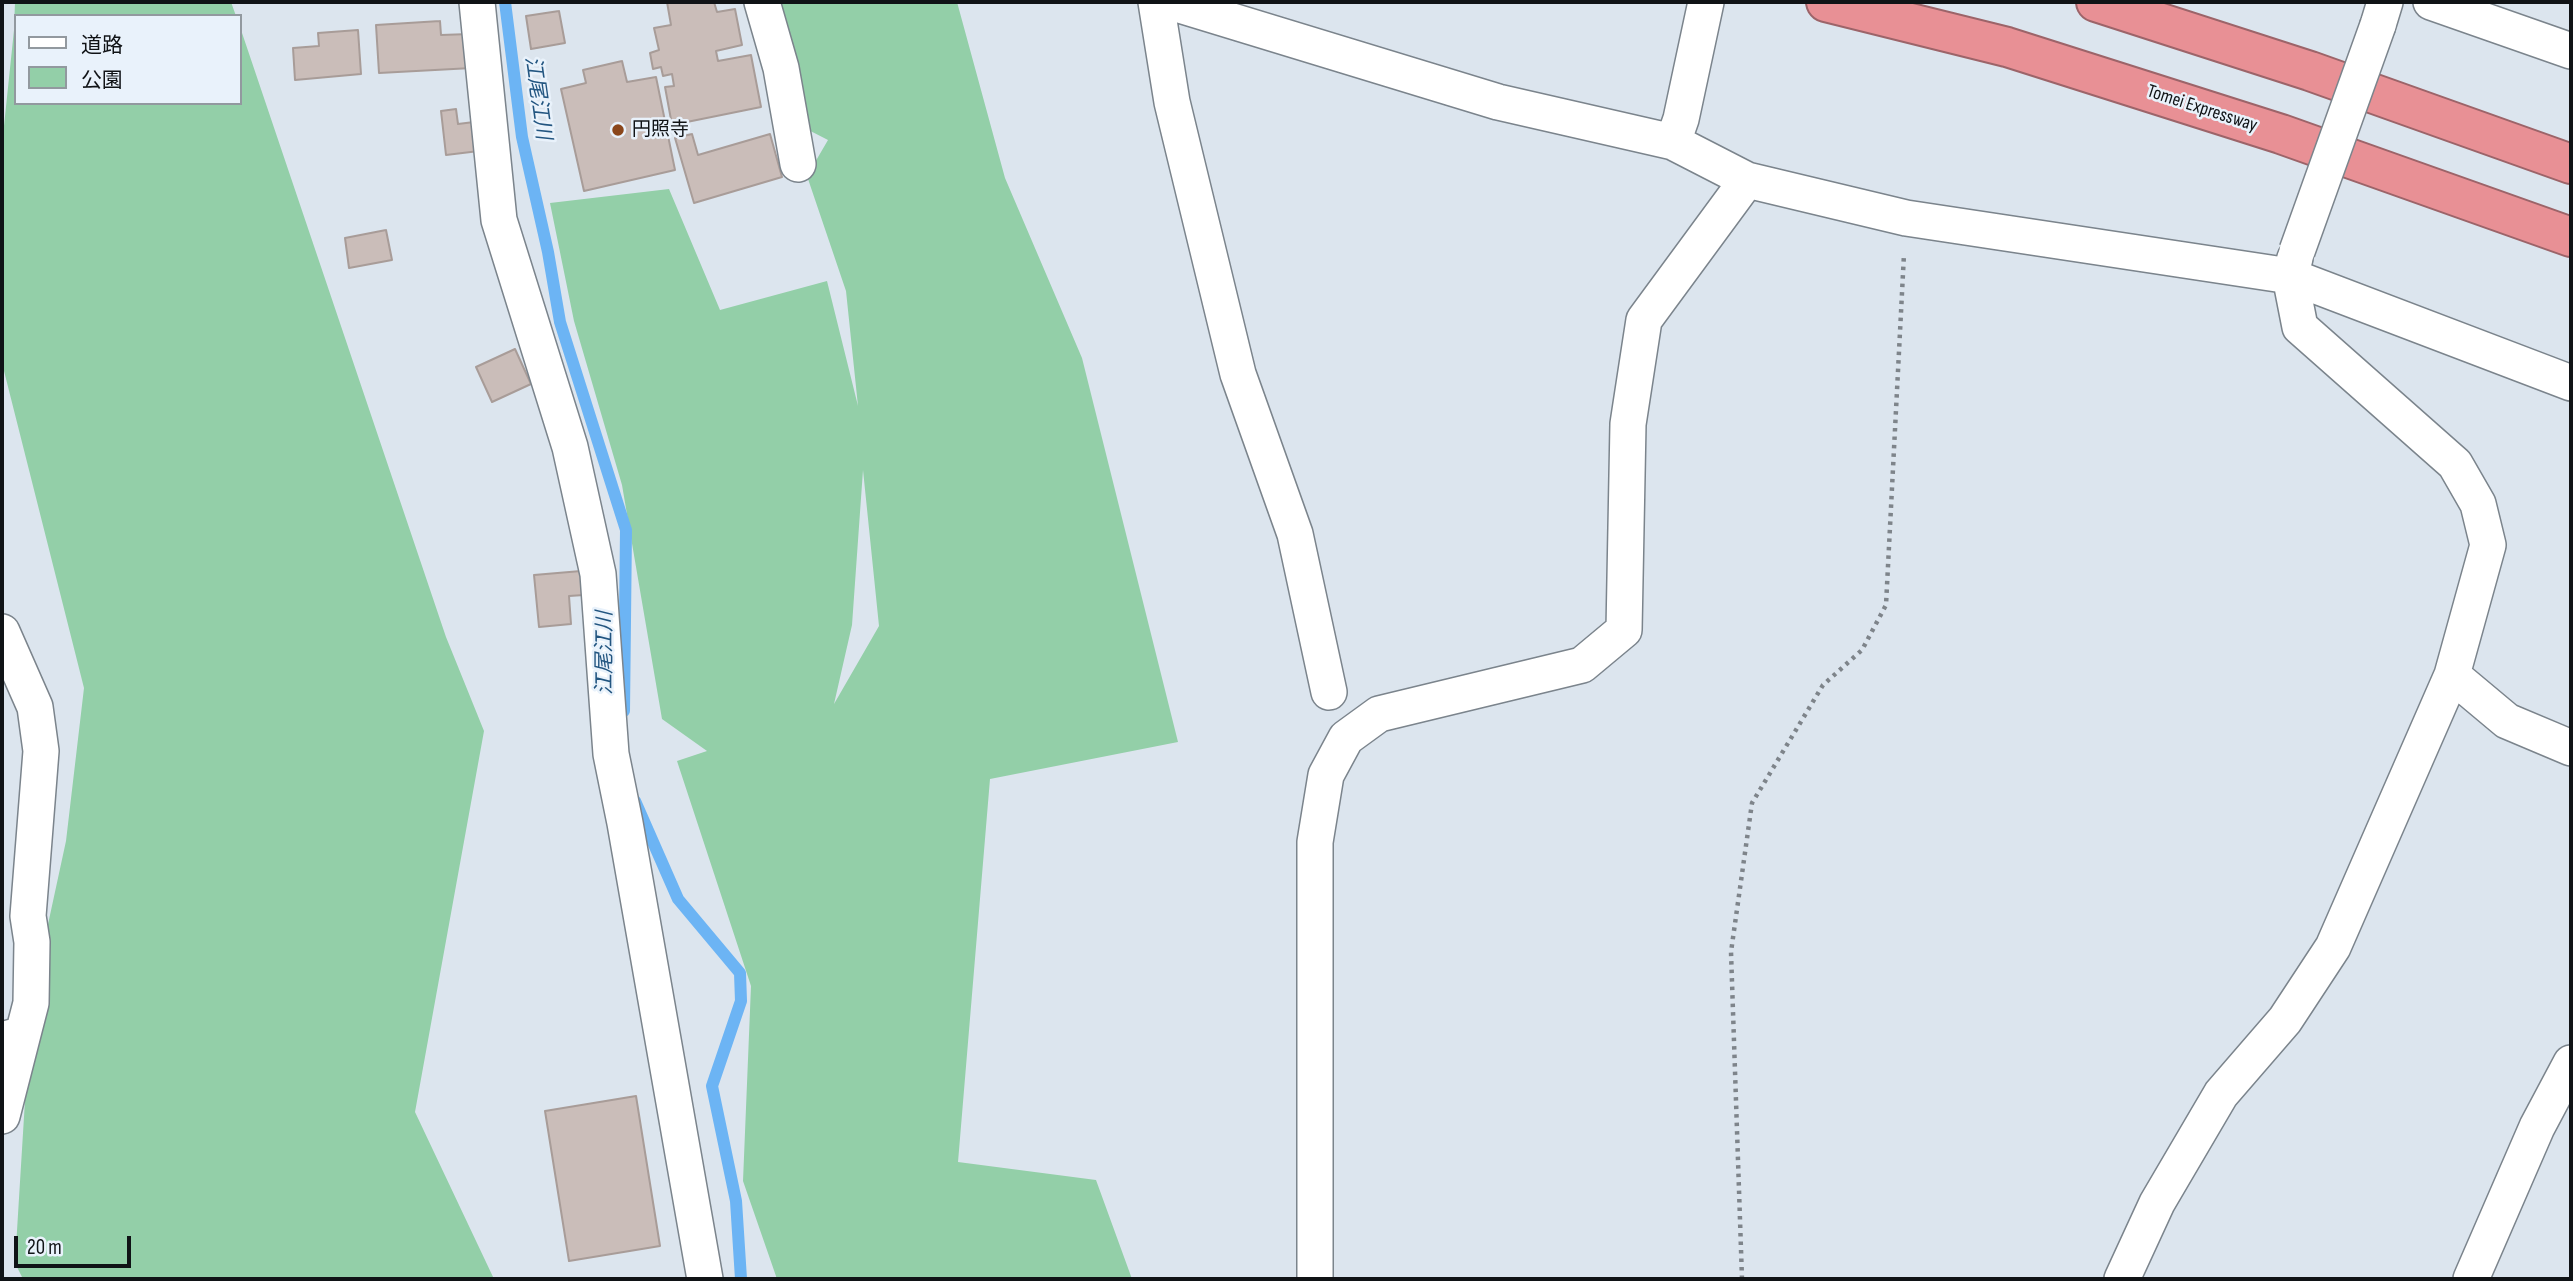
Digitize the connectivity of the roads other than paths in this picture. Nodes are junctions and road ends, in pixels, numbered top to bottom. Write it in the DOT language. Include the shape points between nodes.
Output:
graph roads {
  1 [pos="477,2"];
  2 [pos="762,2"];
  3 [pos="1156,2"];
  4 [pos="1170,2"];
  5 [pos="1706,2"];
  6 [pos="1826,2"];
  7 [pos="2096,2"];
  8 [pos="2431,2"];
  9 [pos="2381,13"];
  10 [pos="2571,51"];
  11 [pos="1677,130"];
  12 [pos="797,164"];
  13 [pos="2571,164"];
  14 [pos="1747,180"];
  15 [pos="2571,237"];
  16 [pos="2293,264"];
  17 [pos="2571,383"];
  18 [pos="2,632"];
  19 [pos="2452,675"];
  20 [pos="1329,692"];
  21 [pos="2571,748"];
  22 [pos="12,1037"];
  23 [pos="2571,1063"];
  24 [pos="2,1116"];
  25 [pos="705,1279"];
  26 [pos="1315,1279"];
  27 [pos="2122,1279"];
  28 [pos="2471,1279"];
  1 -- 25 [label="street" via="499,219 570,447 598,574 611,754"];
  2 -- 12 [label="street" via="781,68"];
  3 -- 20 [label="street" via="1172,102 1238,374 1294,534"];
  4 -- 11 [label="street" via="1498,102"];
  5 -- 11 [label="street"];
  6 -- 15 [label="highway, Tomei Expressway" via="2007,47 2281,134"];
  7 -- 13 [label="highway" via="2310,71"];
  8 -- 10 [label="street"];
  9 -- 16 [label="street, bridge"];
  11 -- 14 [label="street"];
  14 -- 16 [label="street" via="1906,218"];
  14 -- 26 [label="street" via="1644,320 1628,424 1624,630 1581,665 1379,714 1346,738 1326,775 1315,842"];
  16 -- 17 [label="street"];
  16 -- 19 [label="street" via="2300,327 2455,464 2478,503 2488,545"];
  18 -- 22 [label="street" via="35,707 41,751 29,904 31,1003"];
  19 -- 21 [label="street" via="2507,721"];
  19 -- 27 [label="street" via="2333,947 2285,1020 2221,1094 2157,1203"];
  22 -- 24 [label="street"];
  23 -- 28 [label="street" via="2536,1127"];
}
